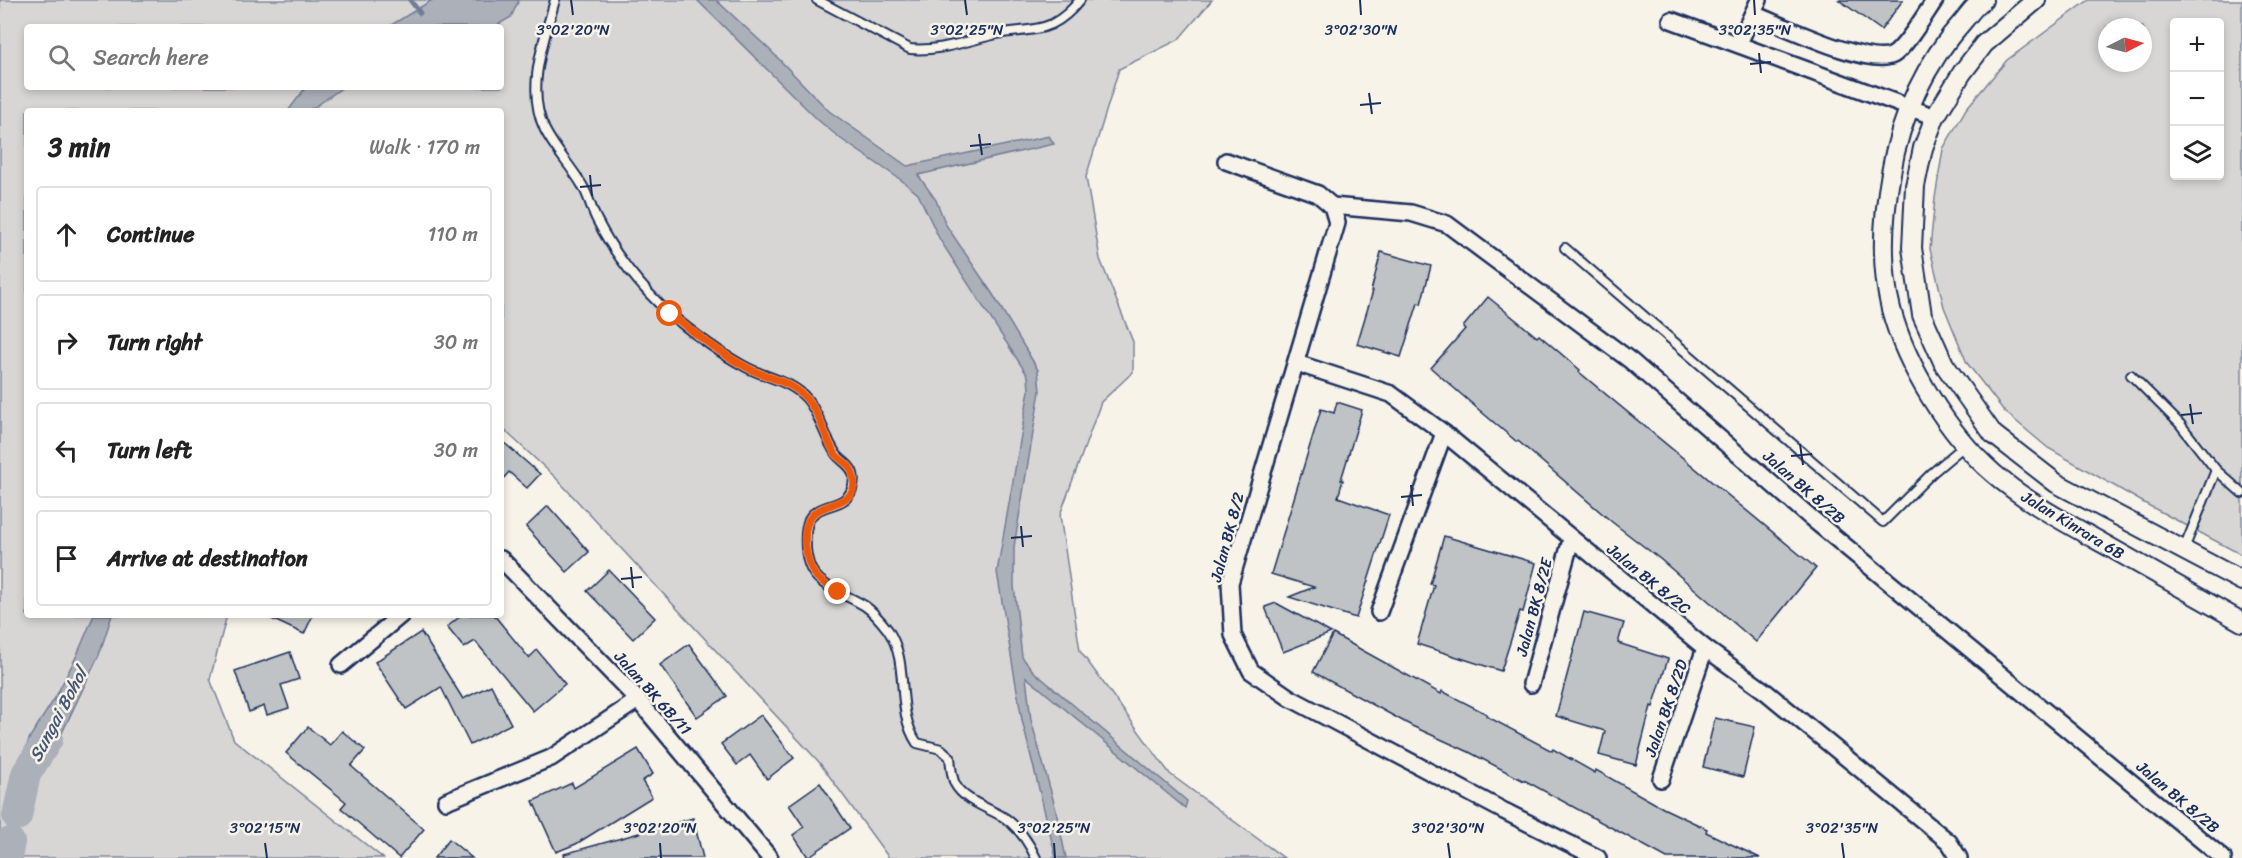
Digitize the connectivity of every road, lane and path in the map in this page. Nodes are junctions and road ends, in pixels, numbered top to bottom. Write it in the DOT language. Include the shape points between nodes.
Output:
graph roads {
  1 [pos="555,0"];
  2 [pos="817,0"];
  3 [pos="1080,0"];
  4 [pos="1935,0"];
  5 [pos="1983,0"];
  6 [pos="2036,0"];
  7 [pos="1756,7"];
  8 [pos="1671,20"];
  9 [pos="1739,43"];
  10 [pos="1910,106"];
  11 [pos="1935,117"];
  12 [pos="1226,161"];
  13 [pos="1332,206"];
  14 [pos="1565,248"];
  15 [pos="1296,363"];
  16 [pos="2131,375"];
  17 [pos="1444,433"];
  18 [pos="1964,446"];
  19 [pos="2217,470"];
  20 [pos="2242,493"];
  21 [pos="1571,540"];
  22 [pos="2183,550"];
  23 [pos="504,562"];
  24 [pos="2242,581"];
  25 [pos="1378,612"];
  26 [pos="397,618"];
  27 [pos="2242,622"];
  28 [pos="1705,648"];
  29 [pos="341,664"];
  30 [pos="1531,684"];
  31 [pos="638,700"];
  32 [pos="1661,779"];
  33 [pos="446,801"];
  34 [pos="770,858"];
  35 [pos="1036,858"];
  36 [pos="1598,858"];
  37 [pos="1959,858"];
  38 [pos="2223,858"];
  1 -- 35 [label="lane" via="540,58 536,98 546,131 584,187 606,236 649,293 722,353 785,383 807,399 837,456 853,473 854,483 850,495 842,502 813,514 807,524 809,564 825,584 878,616 892,636 901,660 903,706 917,743 941,749 950,757 956,786 964,795 1007,819 1021,832"];
  2 -- 3 [label="lane" via="910,49 924,51 1051,25 1070,13"];
  4 -- 7 [label="street" via="1902,46 1893,55 1882,57 1844,51"];
  5 -- 10 [label="street, Jalan Kinrara 6B" via="1945,41"];
  6 -- 11 [label="street, Jalan Kinrara 6B" via="1984,44"];
  7 -- 9 [label="street"];
  8 -- 9 [label="street"];
  9 -- 10 [label="street"];
  10 -- 11 [label="street"];
  10 -- 18 [label="street, Jalan Kinrara 6B" via="1895,149 1885,207 1884,258 1891,308 1905,347 1932,399"];
  11 -- 22 [label="street, Jalan Kinrara 6B" via="1915,186 1912,248 1922,315 1944,364 1993,434 2056,483"];
  12 -- 13 [label="street" via="1318,194"];
  13 -- 15 [label="street, Jalan BK 8/2" via="1337,223"];
  13 -- 38 [label="street, Jalan BK 8/2B" via="1411,213 1456,231 1630,361 1810,517"];
  14 -- 18 [label="lane" via="1883,522"];
  15 -- 17 [label="street, Jalan BK 8/2C" via="1391,394"];
  15 -- 36 [label="street, Jalan BK 8/2" via="1230,583 1233,635 1251,671 1290,698"];
  16 -- 19 [label="lane" via="2180,424"];
  17 -- 21 [label="street, Jalan BK 8/2C"];
  17 -- 25 [label="street"];
  18 -- 27 [label="street, Jalan Kinrara 6B" via="2034,504"];
  19 -- 20 [label="lane"];
  19 -- 22 [label="lane"];
  21 -- 28 [label="street, Jalan BK 8/2C"];
  21 -- 30 [label="street, Jalan BK 8/2E"];
  22 -- 24 [label="street, Jalan Kinrara 6B"];
  23 -- 31 [label="street, Jalan BK 6B/11"];
  26 -- 29 [label="street"];
  28 -- 32 [label="street, Jalan BK 8/2D"];
  28 -- 37 [label="street, Jalan BK 8/2C" via="1766,692 1949,842"];
  31 -- 33 [label="street" via="551,758"];
  31 -- 34 [label="street, Jalan BK 6B/11"];
}
